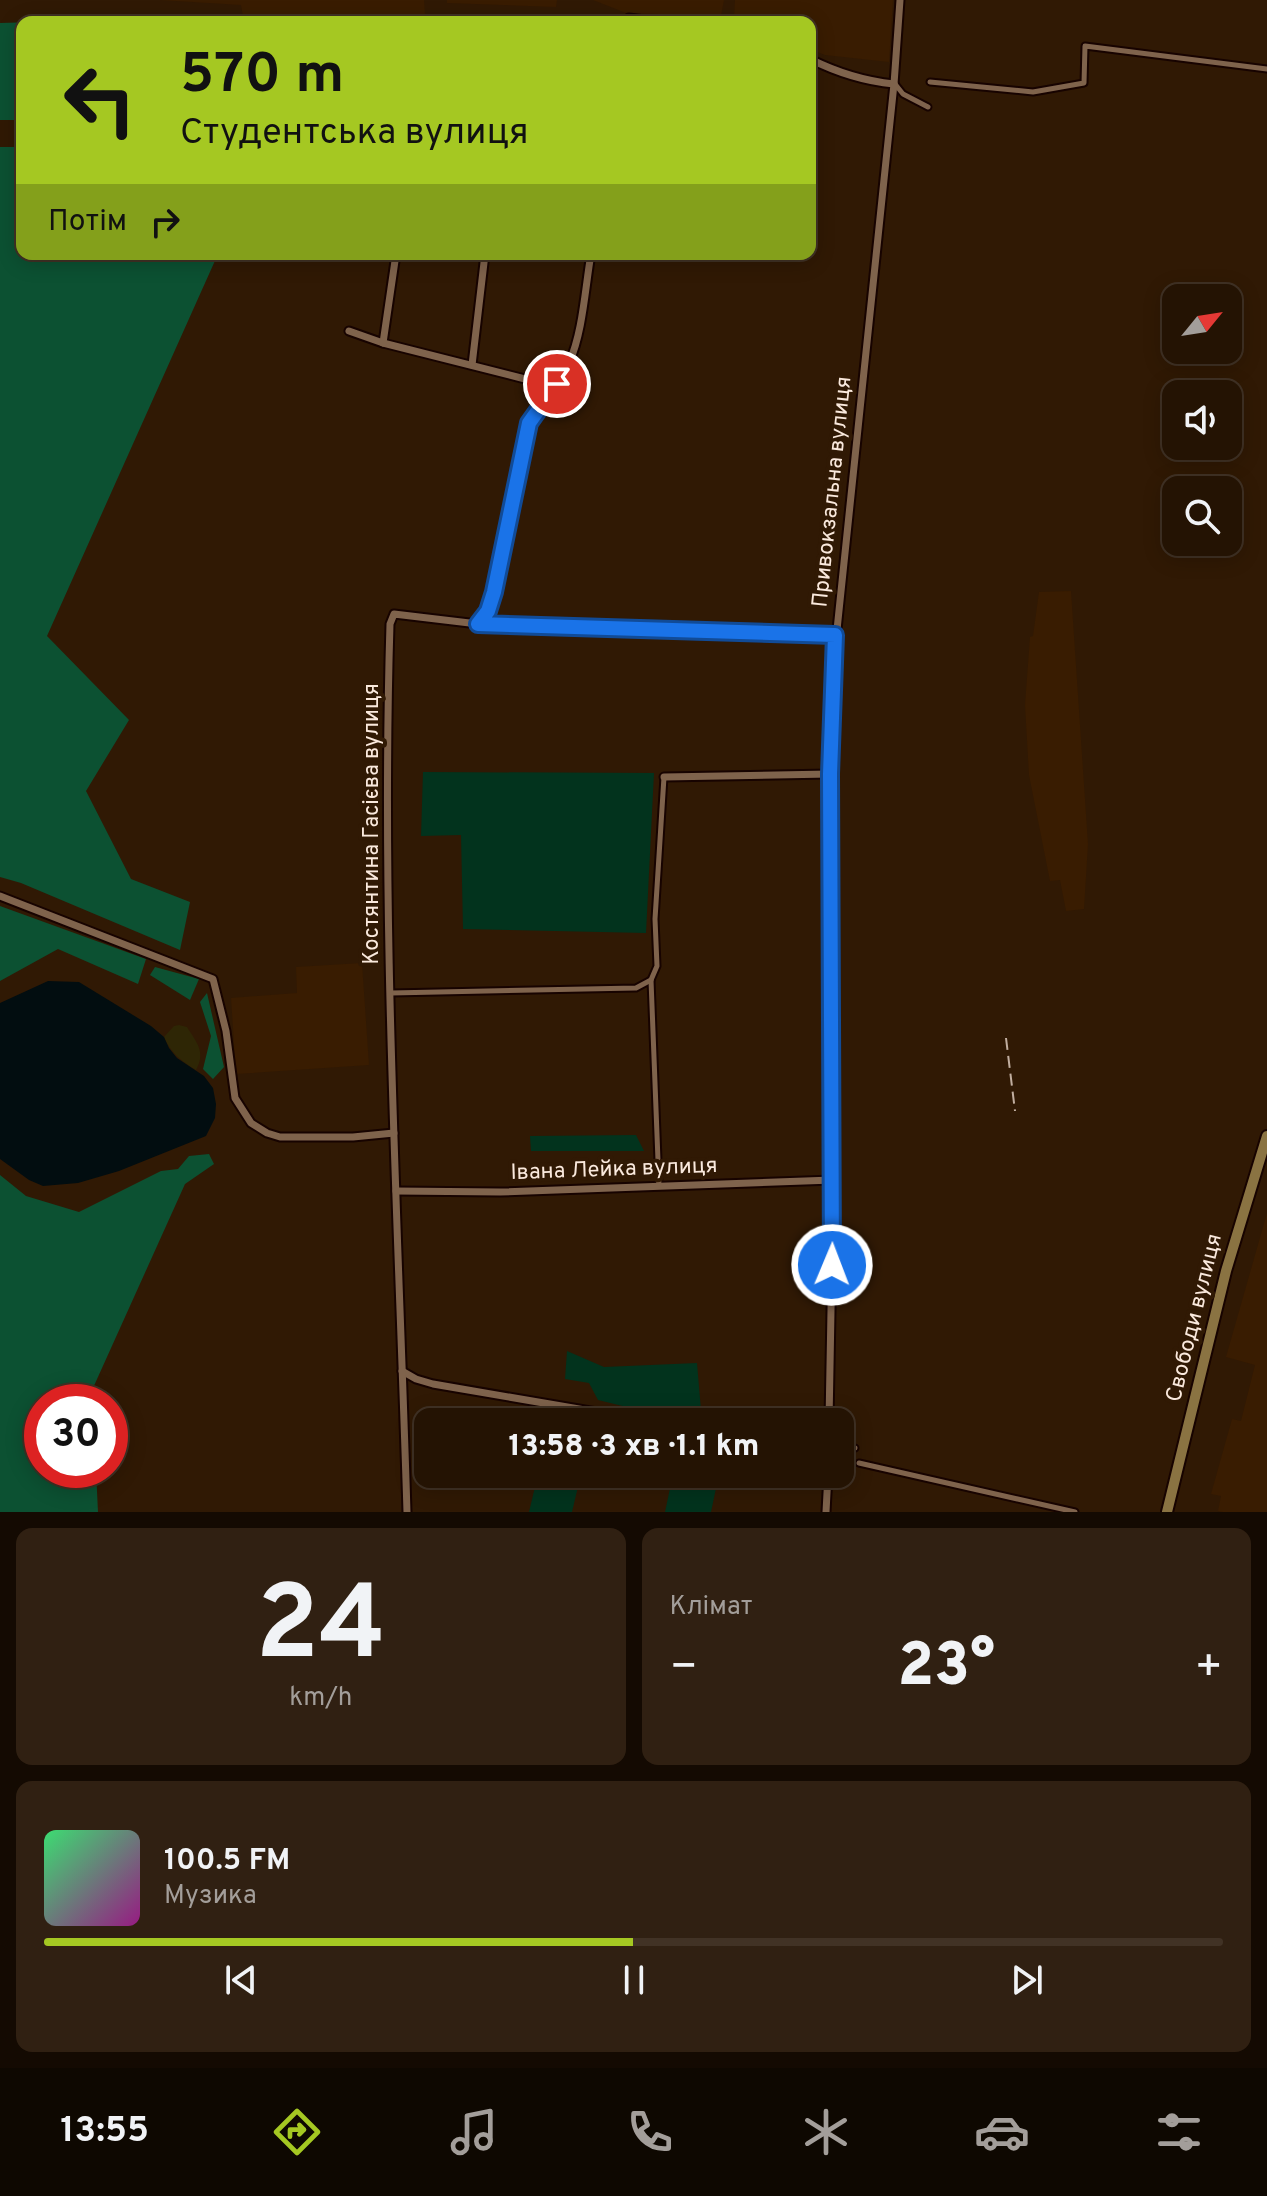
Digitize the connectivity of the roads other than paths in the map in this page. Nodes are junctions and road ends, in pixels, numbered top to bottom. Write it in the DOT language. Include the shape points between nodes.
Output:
graph roads {
  1 [pos="900,0"];
  2 [pos="816,62"];
  3 [pos="1267,69"];
  4 [pos="930,82"];
  5 [pos="894,84"];
  6 [pos="928,107"];
  7 [pos="395,260"];
  8 [pos="484,260"];
  9 [pos="590,260"];
  10 [pos="349,331"];
  11 [pos="383,343"];
  12 [pos="472,365"];
  13 [pos="557,384"];
  14 [pos="478,624"];
  15 [pos="835,635"];
  16 [pos="830,774"];
  17 [pos="664,777"];
  18 [pos="0,896"];
  19 [pos="651,980"];
  20 [pos="391,993"];
  21 [pos="394,1133"];
  22 [pos="1267,1136"];
  23 [pos="833,1180"];
  24 [pos="659,1187"];
  25 [pos="396,1191"];
  26 [pos="402,1371"];
  27 [pos="573,1408"];
  28 [pos="829,1408"];
  29 [pos="859,1463"];
  30 [pos="827,1488"];
  31 [pos="407,1512"];
  32 [pos="826,1512"];
  33 [pos="1075,1512"];
  34 [pos="1167,1512"];
  1 -- 5 [label="street, Привокзальна вулиця"];
  2 -- 5 [label="street" via="838,73"];
  3 -- 4 [label="street" via="1085,46 1084,83 1033,92"];
  5 -- 6 [label="street"];
  5 -- 15 [label="street, Привокзальна вулиця"];
  7 -- 11 [label="street"];
  8 -- 12 [label="street"];
  9 -- 13 [label="street" via="576,343"];
  10 -- 11 [label="street"];
  11 -- 12 [label="street"];
  12 -- 13 [label="street"];
  13 -- 14 [label="street" via="529,423 494,592"];
  14 -- 15 [label="street"];
  14 -- 20 [label="street, Костянтина Гасієва вулиця" via="394,614 390,624"];
  15 -- 16 [label="street, Привокзальна вулиця"];
  16 -- 17 [label="street"];
  16 -- 23 [label="street, Привокзальна вулиця"];
  17 -- 19 [label="street" via="657,966"];
  18 -- 21 [label="street" via="213,979 235,1098 251,1123 267,1133"];
  19 -- 20 [label="street" via="636,988"];
  19 -- 24 [label="street"];
  20 -- 21 [label="street, Костянтина Гасієва вулиця"];
  21 -- 25 [label="street, Костянтина Гасієва вулиця"];
  22 -- 34 [label="main road, Свободи вулиця" via="1226,1271"];
  23 -- 24 [label="street, Івана Лейка вулиця"];
  23 -- 28 [label="street, Привокзальна вулиця"];
  24 -- 25 [label="street, Івана Лейка вулиця"];
  25 -- 26 [label="street, Костянтина Гасієва вулиця"];
  26 -- 27 [label="street" via="433,1384"];
  26 -- 31 [label="street, Костянтина Гасієва вулиця"];
  29 -- 33 [label="street"];
  30 -- 32 [label="street"];
}
